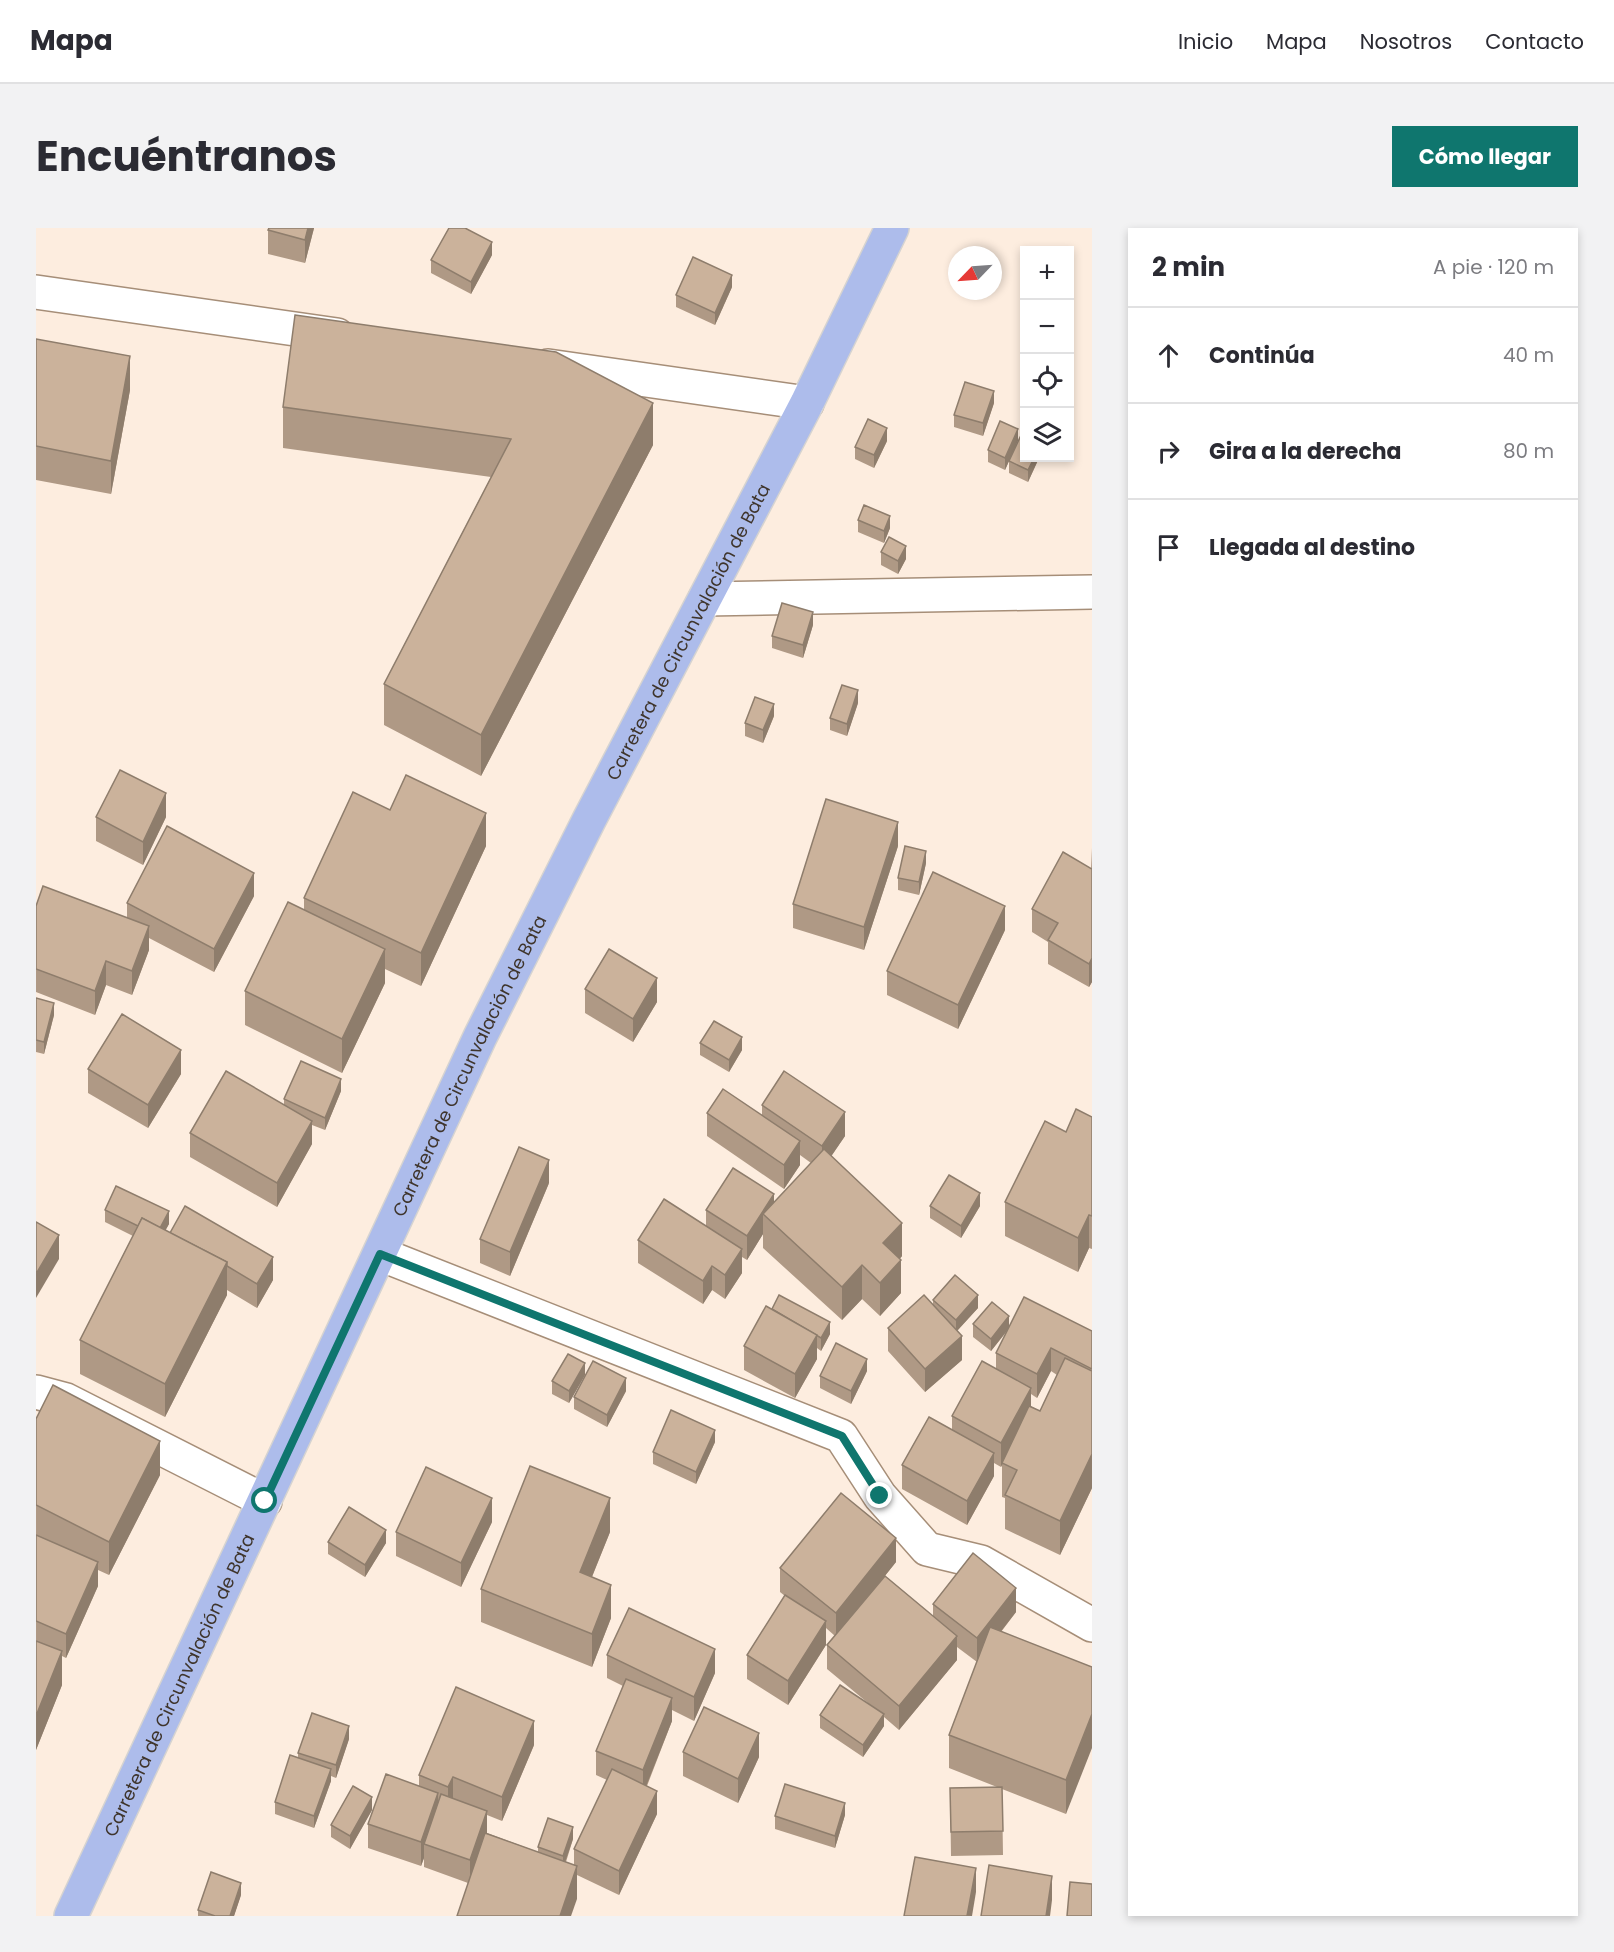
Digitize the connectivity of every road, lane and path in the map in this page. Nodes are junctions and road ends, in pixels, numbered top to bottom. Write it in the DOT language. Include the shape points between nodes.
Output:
graph roads {
  1 [pos="892,228"];
  2 [pos="36,291"];
  3 [pos="368,339"];
  4 [pos="522,362"];
  5 [pos="807,403"];
  6 [pos="1092,592"];
  7 [pos="705,599"];
  8 [pos="380,1254"];
  9 [pos="36,1392"];
  10 [pos="265,1501"];
  11 [pos="1092,1625"];
  12 [pos="76,1914"];
  1 -- 5 [label="main road, Carretera de Circunvalación de Bata"];
  2 -- 3 [label="street"];
  4 -- 5 [label="street"];
  5 -- 7 [label="main road, Carretera de Circunvalación de Bata"];
  6 -- 7 [label="street"];
  7 -- 8 [label="main road, Carretera de Circunvalación de Bata" via="480,1037"];
  8 -- 10 [label="main road, Carretera de Circunvalación de Bata"];
  8 -- 11 [label="street" via="842,1436 880,1496 927,1549 981,1562"];
  9 -- 10 [label="street" via="66,1400"];
  10 -- 12 [label="main road, Carretera de Circunvalación de Bata"];
}
